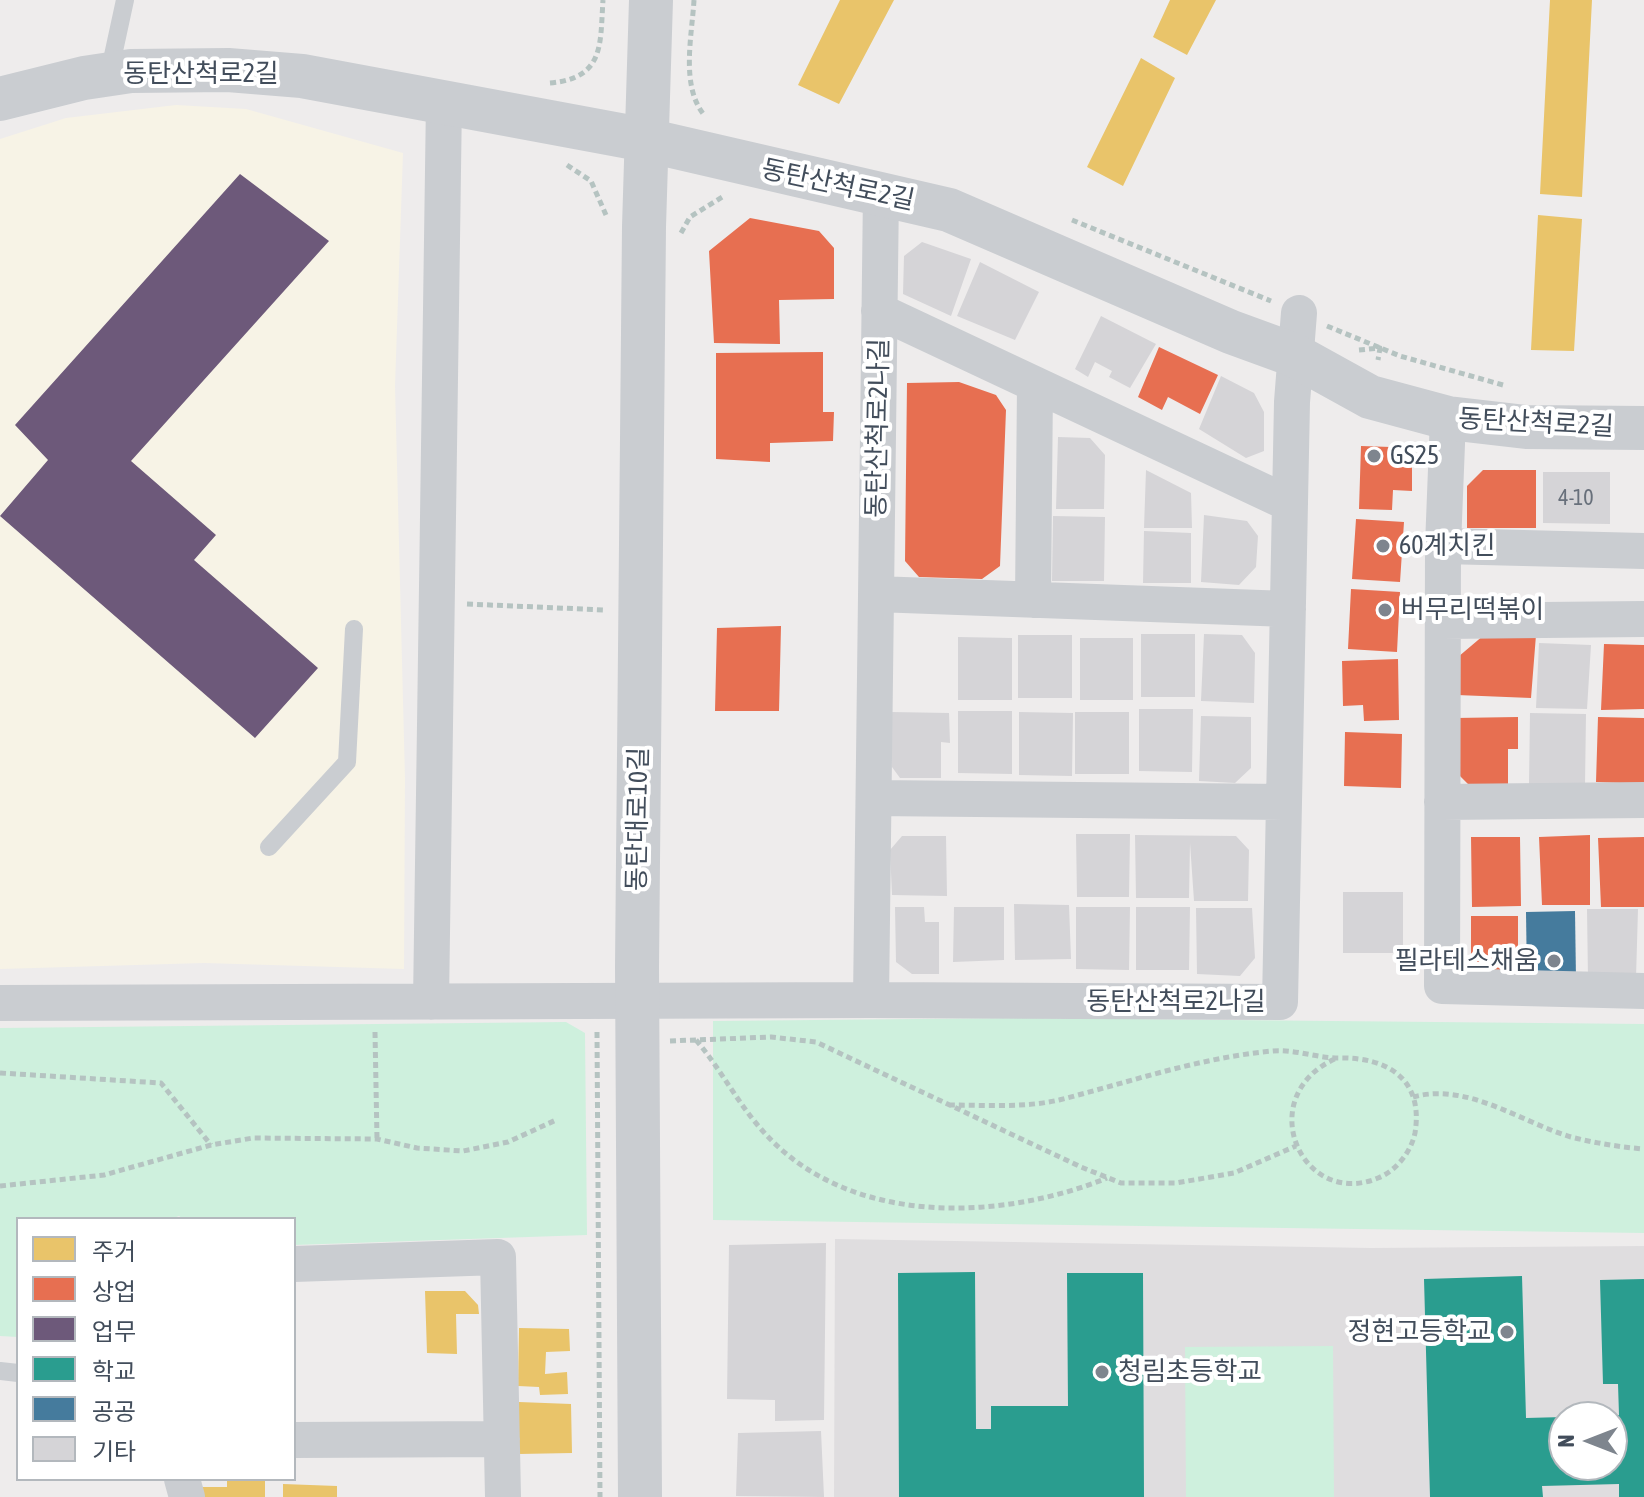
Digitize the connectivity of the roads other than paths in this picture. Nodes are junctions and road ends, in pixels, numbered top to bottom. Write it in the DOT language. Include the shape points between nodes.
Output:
graph roads {
  1 [pos="125,0"];
  2 [pos="651,0"];
  3 [pos="109,74"];
  4 [pos="0,99"];
  5 [pos="444,101"];
  6 [pos="646,140"];
  7 [pos="881,192"];
  8 [pos="879,311"];
  9 [pos="1299,313"];
  10 [pos="1294,355"];
  11 [pos="1035,385"];
  12 [pos="1448,418"];
  13 [pos="1644,428"];
  14 [pos="1290,504"];
  15 [pos="1443,546"];
  16 [pos="1644,551"];
  17 [pos="876,594"];
  18 [pos="1033,600"];
  19 [pos="1288,609"];
  20 [pos="1644,619"];
  21 [pos="1443,621"];
  22 [pos="354,629"];
  23 [pos="874,798"];
  24 [pos="1644,800"];
  25 [pos="1284,802"];
  26 [pos="1442,802"];
  27 [pos="269,847"];
  28 [pos="1644,991"];
  29 [pos="871,1000"];
  30 [pos="431,1002"];
  31 [pos="656,1002"];
  32 [pos="0,1003"];
  33 [pos="296,1264"];
  34 [pos="502,1439"];
  35 [pos="296,1440"];
  36 [pos="503,1497"];
  37 [pos="640,1497"];
  1 -- 3 [label="lane"];
  2 -- 6 [label="street, 동탄대로10길"];
  3 -- 4 [label="street, 동탄산척로2길"];
  3 -- 5 [label="street, 동탄산척로2길" via="177,69 287,74"];
  5 -- 6 [label="street, 동탄산척로2길"];
  5 -- 30 [label="street"];
  6 -- 7 [label="street, 동탄산척로2길"];
  6 -- 31 [label="street, 동탄대로10길"];
  7 -- 8 [label="street, 동탄산척로2나길"];
  7 -- 10 [label="street, 동탄산척로2길" via="949,210"];
  8 -- 11 [label="street, 동탄산척로2나길"];
  8 -- 17 [label="street, 동탄산척로2나길"];
  9 -- 10 [label="street, 동탄산척로2나길"];
  10 -- 12 [label="street, 동탄산척로2길" via="1370,397"];
  10 -- 14 [label="street, 동탄산척로2나길"];
  11 -- 14 [label="street, 동탄산척로2나길"];
  11 -- 18 [label="street"];
  12 -- 13 [label="street, 동탄산척로2길" via="1526,427"];
  12 -- 15 [label="street"];
  14 -- 19 [label="street, 동탄산척로2나길"];
  15 -- 16 [label="street"];
  15 -- 21 [label="street"];
  17 -- 18 [label="street"];
  17 -- 23 [label="street, 동탄산척로2나길"];
  18 -- 19 [label="street"];
  19 -- 25 [label="street, 동탄산척로2나길"];
  20 -- 21 [label="street"];
  21 -- 26 [label="street"];
  22 -- 27 [label="lane" via="347,762"];
  23 -- 25 [label="street"];
  23 -- 29 [label="street, 동탄산척로2나길"];
  24 -- 26 [label="street"];
  25 -- 29 [label="street, 동탄산척로2나길" via="1280,1002"];
  26 -- 28 [label="street" via="1442,986"];
  29 -- 31 [label="street, 동탄산척로2나길"];
  30 -- 31 [label="street, 동탄산척로2나길"];
  30 -- 32 [label="street, 동탄산척로2나길"];
  31 -- 37 [label="street, 동탄대로10길"];
  33 -- 34 [label="street" via="498,1257"];
  34 -- 35 [label="street"];
  34 -- 36 [label="street"];
}
